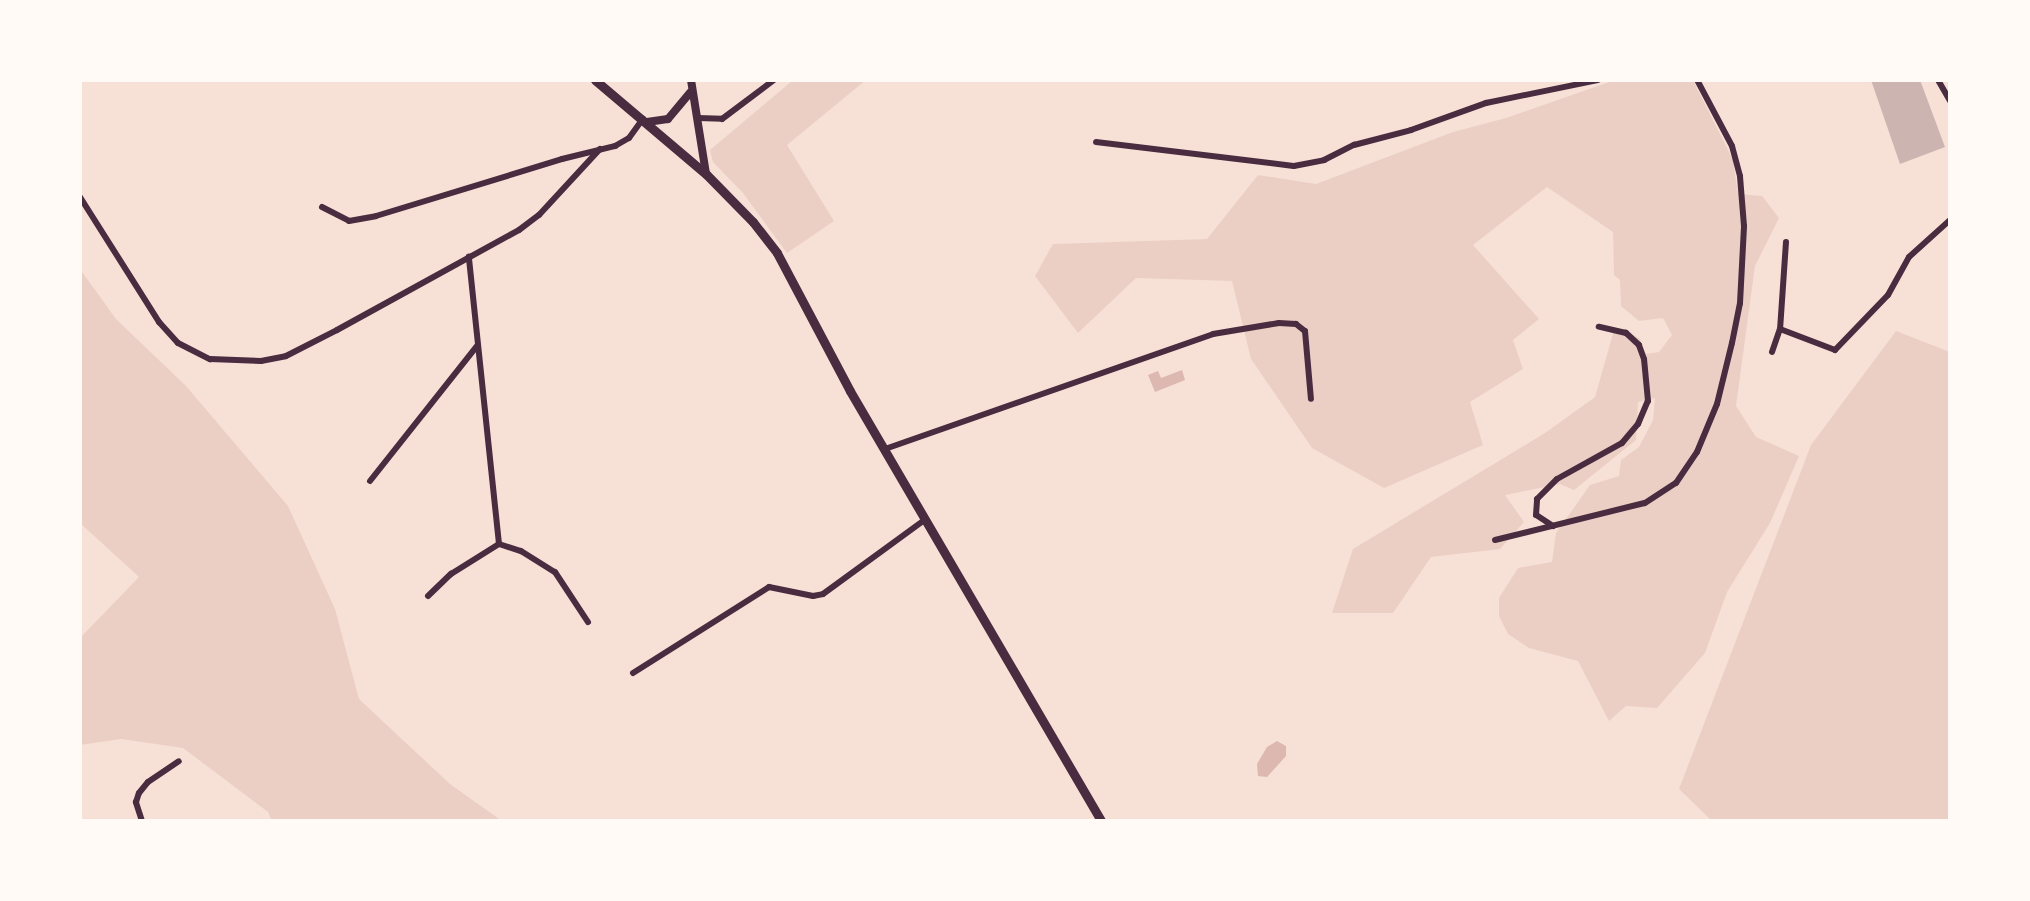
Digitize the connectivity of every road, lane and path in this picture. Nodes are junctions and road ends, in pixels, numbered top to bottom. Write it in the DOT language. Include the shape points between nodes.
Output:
graph roads {
  1 [pos="595,80"];
  2 [pos="691,80"];
  3 [pos="774,80"];
  4 [pos="1598,80"];
  5 [pos="1697,80"];
  6 [pos="1938,80"];
  7 [pos="691,92"];
  8 [pos="1950,101"];
  9 [pos="698,118"];
  10 [pos="645,120"];
  11 [pos="1096,142"];
  12 [pos="600,149"];
  13 [pos="706,174"];
  14 [pos="80,197"];
  15 [pos="322,207"];
  16 [pos="1950,220"];
  17 [pos="1786,242"];
  18 [pos="469,257"];
  19 [pos="1599,327"];
  20 [pos="1780,329"];
  21 [pos="477,346"];
  22 [pos="1772,352"];
  23 [pos="1311,399"];
  24 [pos="885,449"];
  25 [pos="370,481"];
  26 [pos="926,519"];
  27 [pos="1553,526"];
  28 [pos="1495,540"];
  29 [pos="499,544"];
  30 [pos="428,596"];
  31 [pos="588,622"];
  32 [pos="633,673"];
  33 [pos="179,761"];
  34 [pos="142,821"];
  35 [pos="1101,821"];
  1 -- 10 [label="main road"];
  2 -- 7 [label="street"];
  3 -- 9 [label="street" via="722,119"];
  4 -- 11 [label="street" via="1486,103 1294,166"];
  5 -- 27 [label="street" via="1732,146 1744,226 1740,303 1717,404 1694,459 1669,489 1645,503"];
  6 -- 8 [label="street"];
  7 -- 9 [label="street"];
  7 -- 10 [label="street" via="668,119"];
  9 -- 13 [label="street"];
  10 -- 12 [label="street" via="625,141"];
  10 -- 13 [label="main road"];
  12 -- 15 [label="street" via="358,221 343,220"];
  12 -- 18 [label="street" via="533,220"];
  13 -- 24 [label="main road" via="777,253"];
  14 -- 18 [label="street" via="159,322 189,351 210,359 261,361 286,356"];
  16 -- 20 [label="street" via="1904,263 1888,295 1840,347 1831,350"];
  17 -- 20 [label="street"];
  18 -- 21 [label="street"];
  19 -- 27 [label="street" via="1626,333 1639,345 1648,401 1622,443 1557,479 1537,499 1536,515"];
  20 -- 22 [label="street"];
  21 -- 25 [label="street"];
  21 -- 29 [label="street"];
  23 -- 24 [label="street" via="1305,331 1296,324 1279,323 1213,334"];
  24 -- 26 [label="main road"];
  26 -- 32 [label="street" via="823,594 769,587"];
  26 -- 35 [label="main road"];
  27 -- 28 [label="street"];
  29 -- 30 [label="street" via="451,574"];
  29 -- 31 [label="street" via="555,572"];
  33 -- 34 [label="street" via="139,793"];
}
